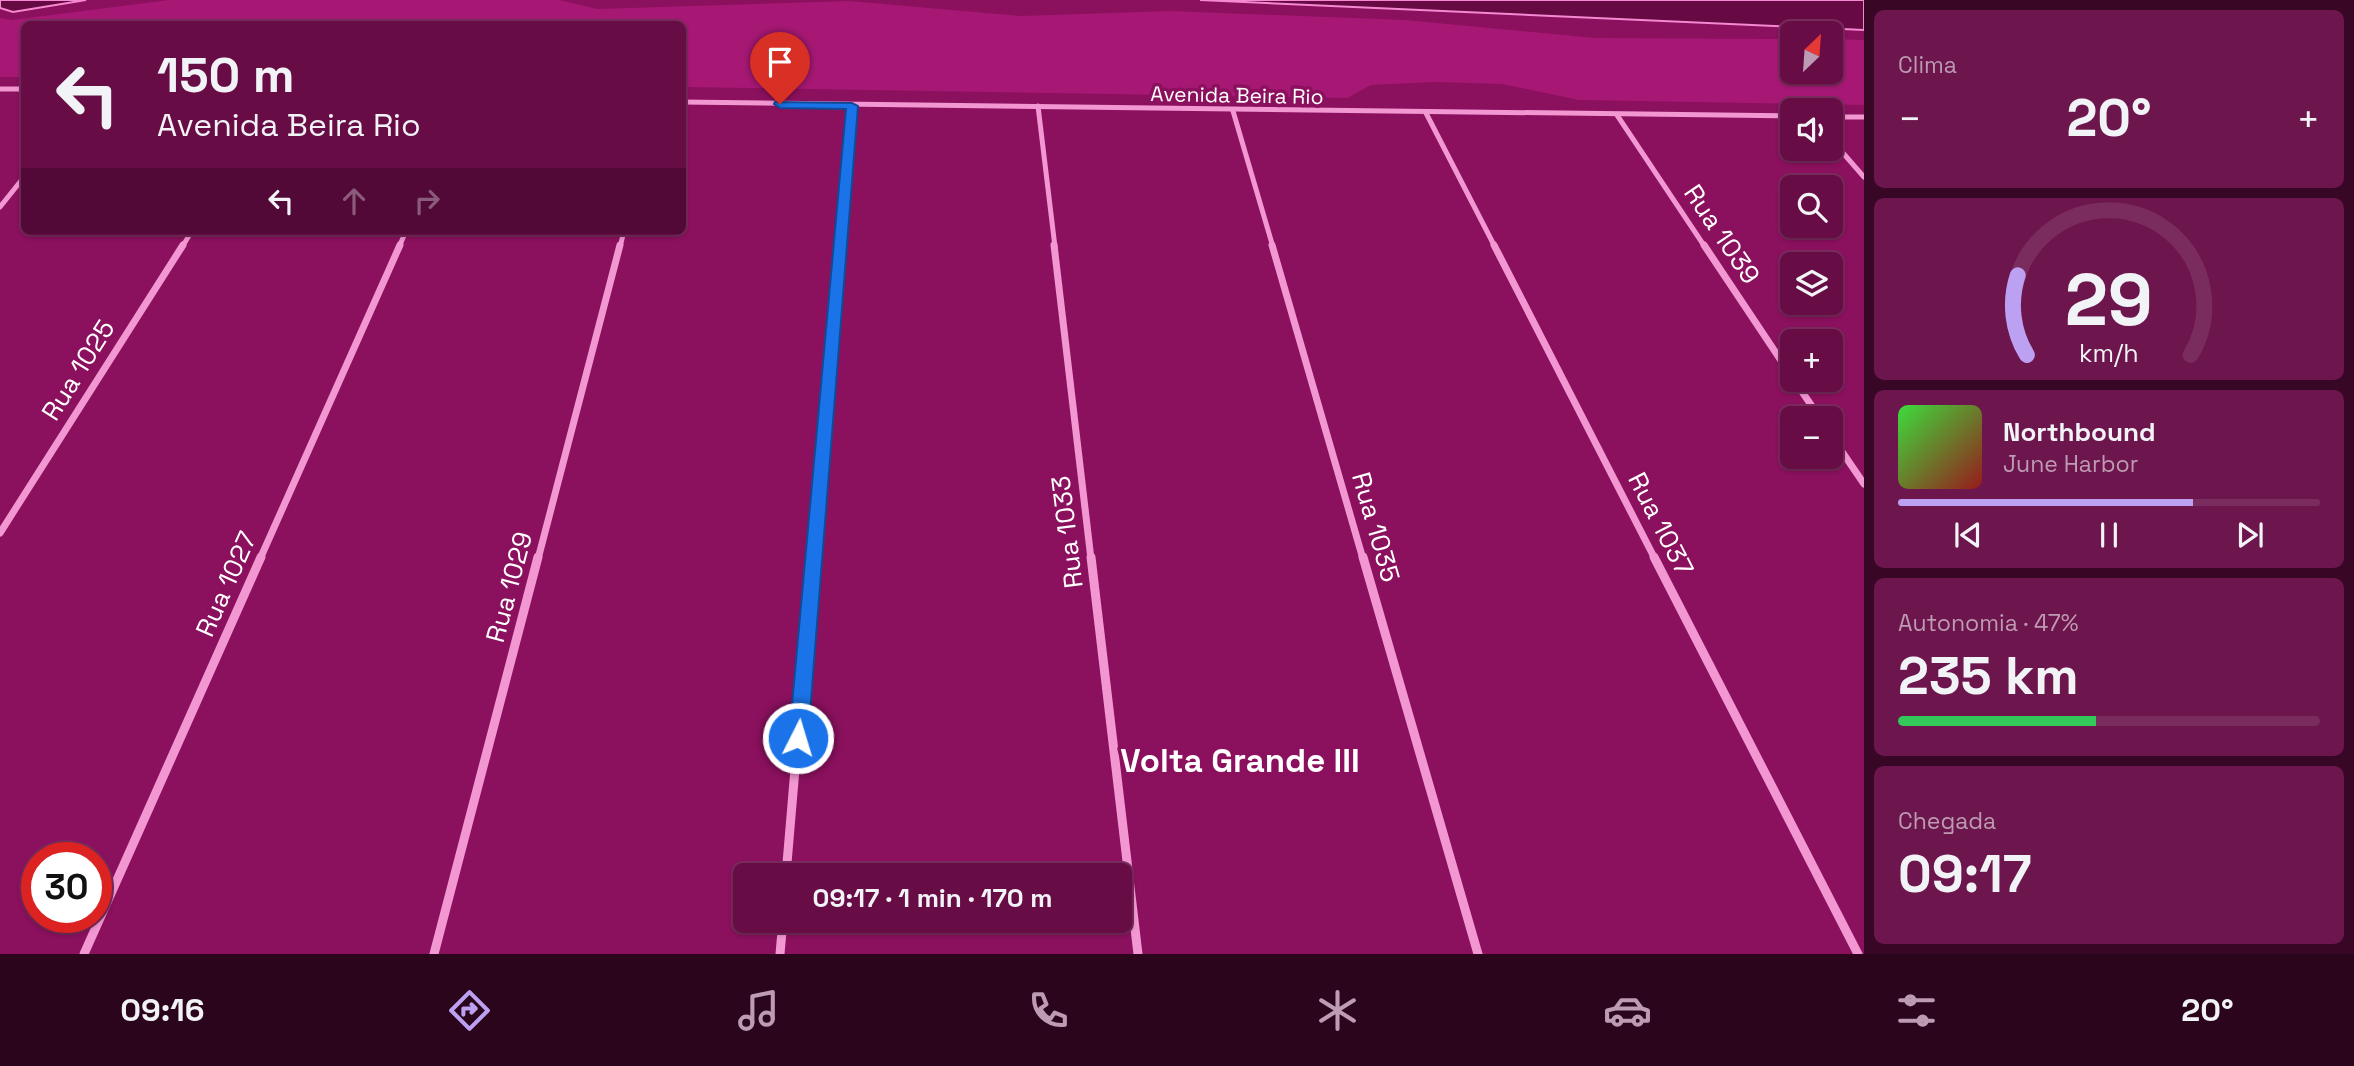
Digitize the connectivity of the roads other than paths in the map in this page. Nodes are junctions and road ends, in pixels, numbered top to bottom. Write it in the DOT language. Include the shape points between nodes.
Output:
graph roads {
  1 [pos="0,89"];
  2 [pos="21,89"];
  3 [pos="686,102"];
  4 [pos="852,106"];
  5 [pos="1038,106"];
  6 [pos="1233,111"];
  7 [pos="1426,113"];
  8 [pos="1616,115"];
  9 [pos="1780,116"];
  10 [pos="1843,117"];
  11 [pos="1864,117"];
  12 [pos="1843,153"];
  13 [pos="1864,177"];
  14 [pos="21,181"];
  15 [pos="0,207"];
  16 [pos="189,235"];
  17 [pos="404,235"];
  18 [pos="623,235"];
  19 [pos="1780,359"];
  20 [pos="1843,453"];
  21 [pos="1864,484"];
  22 [pos="0,533"];
  23 [pos="787,863"];
  24 [pos="782,933"];
  25 [pos="84,954"];
  26 [pos="434,954"];
  27 [pos="780,954"];
  28 [pos="1138,954"];
  29 [pos="1478,954"];
  30 [pos="1858,954"];
  1 -- 2 [label="street"];
  3 -- 4 [label="street, Avenida Beira Rio"];
  4 -- 5 [label="street, Avenida Beira Rio"];
  4 -- 23 [label="street"];
  5 -- 6 [label="street, Avenida Beira Rio"];
  5 -- 28 [label="street, Rua 1033"];
  6 -- 7 [label="street, Avenida Beira Rio"];
  6 -- 29 [label="street, Rua 1035"];
  7 -- 8 [label="street, Avenida Beira Rio"];
  7 -- 30 [label="street, Rua 1037"];
  8 -- 9 [label="street, Avenida Beira Rio"];
  8 -- 19 [label="street, Rua 1039"];
  10 -- 11 [label="street"];
  12 -- 13 [label="street"];
  14 -- 15 [label="street"];
  16 -- 22 [label="street, Rua 1025"];
  17 -- 25 [label="street, Rua 1027"];
  18 -- 26 [label="street, Rua 1029"];
  20 -- 21 [label="street"];
  24 -- 27 [label="street"];
}
